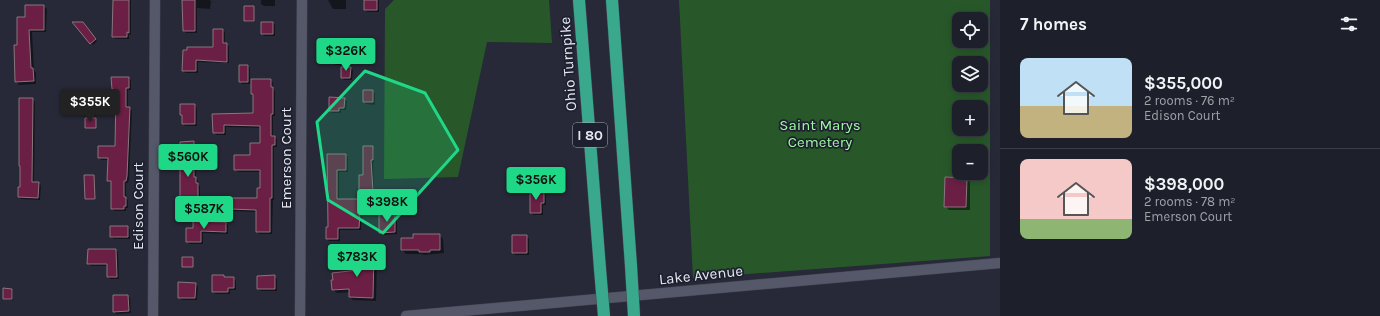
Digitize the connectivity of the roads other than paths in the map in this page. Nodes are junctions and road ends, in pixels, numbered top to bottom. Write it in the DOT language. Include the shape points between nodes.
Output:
graph roads {
  1 [pos="154,0"];
  2 [pos="302,0"];
  3 [pos="580,0"];
  4 [pos="612,0"];
  5 [pos="1000,263"];
  6 [pos="428,315"];
  7 [pos="153,316"];
  8 [pos="300,316"];
  9 [pos="406,316"];
  10 [pos="604,316"];
  11 [pos="634,316"];
  1 -- 7 [label="street, Edison Court"];
  2 -- 8 [label="street, Emerson Court"];
  3 -- 10 [label="highway, Ohio Turnpike / I 80, bridge"];
  4 -- 11 [label="highway, I 80, bridge"];
  5 -- 6 [label="street, Lake Avenue"];
  6 -- 9 [label="street, Lake Avenue"];
}
